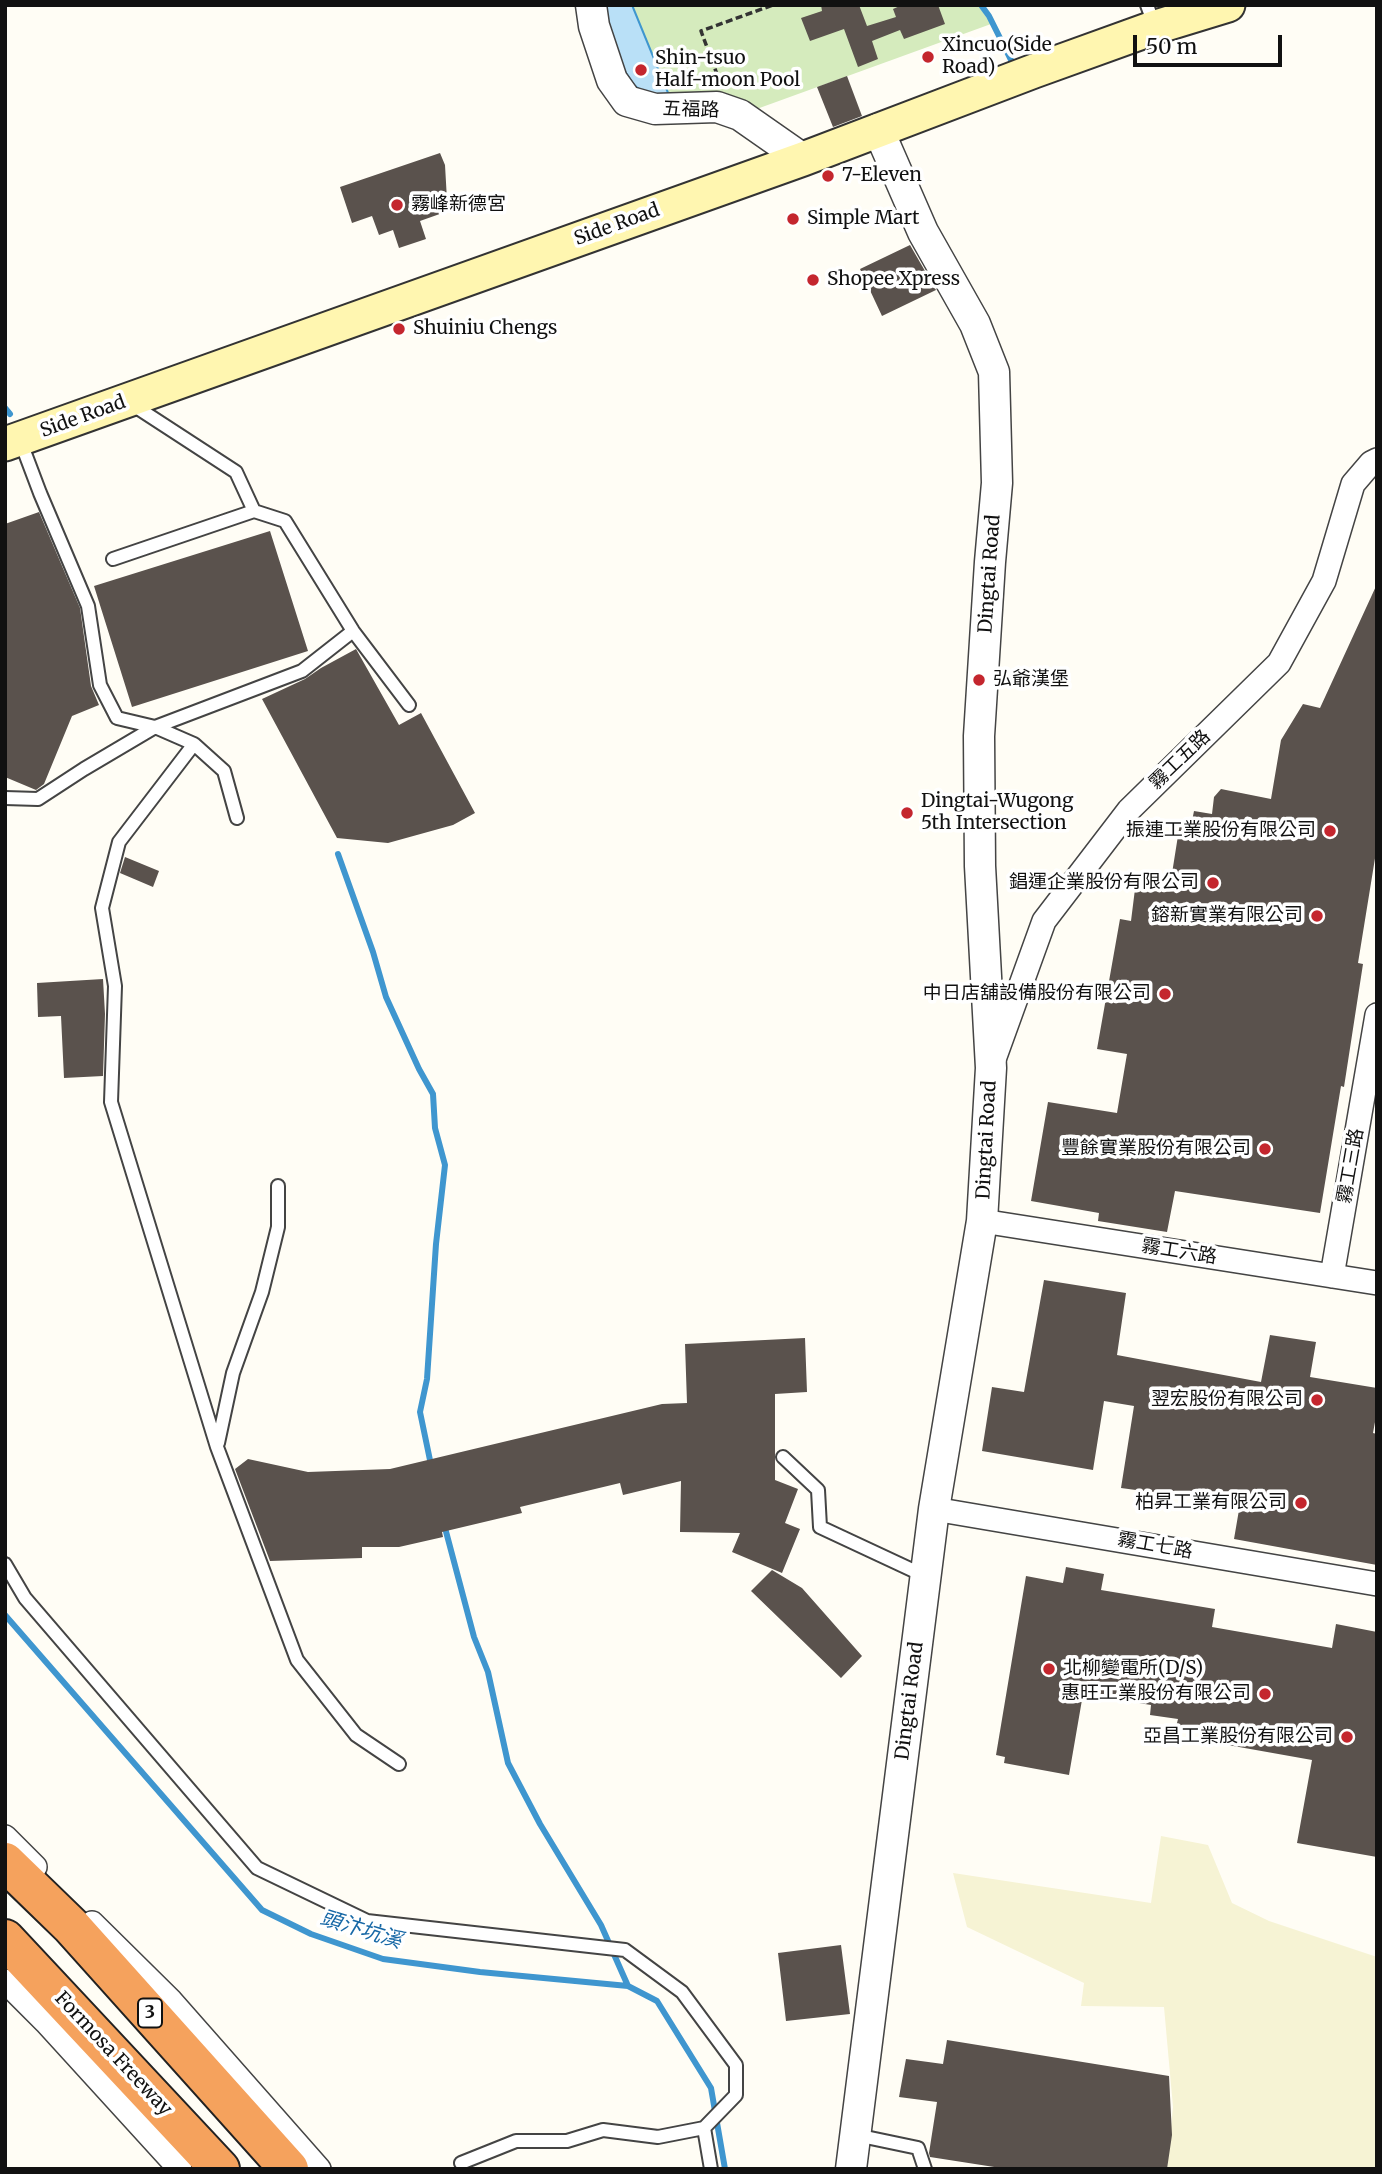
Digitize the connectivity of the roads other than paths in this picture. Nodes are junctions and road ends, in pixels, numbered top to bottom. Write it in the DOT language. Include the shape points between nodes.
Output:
graph roads {
  1 [pos="591,5"];
  2 [pos="1227,5"];
  3 [pos="1151,16"];
  4 [pos="878,129"];
  5 [pos="803,159"];
  6 [pos="127,401"];
  7 [pos="13,442"];
  8 [pos="1377,460"];
  9 [pos="254,511"];
  10 [pos="113,559"];
  11 [pos="353,631"];
  12 [pos="409,705"];
  13 [pos="155,727"];
  14 [pos="194,744"];
  15 [pos="5,798"];
  16 [pos="237,818"];
  17 [pos="1377,1015"];
  18 [pos="991,1068"];
  19 [pos="278,1186"];
  20 [pos="982,1221"];
  21 [pos="1332,1276"];
  22 [pos="1377,1283"];
  23 [pos="217,1447"];
  24 [pos="783,1457"];
  25 [pos="934,1509"];
  26 [pos="5,1564"];
  27 [pos="926,1576"];
  28 [pos="1377,1584"];
  29 [pos="399,1764"];
  30 [pos="5,1837"];
  31 [pos="5,1863"];
  32 [pos="5,1939"];
  33 [pos="5,1981"];
  34 [pos="705,2128"];
  35 [pos="856,2135"];
  36 [pos="461,2163"];
  37 [pos="180,2169"];
  38 [pos="219,2169"];
  39 [pos="289,2169"];
  40 [pos="319,2169"];
  41 [pos="711,2169"];
  42 [pos="850,2169"];
  43 [pos="925,2169"];
  1 -- 5 [label="street, 五福路" via="612,80 627,102 655,109 717,107 740,115"];
  2 -- 3 [label="main road, Side Road"];
  3 -- 4 [label="main road, Side Road"];
  4 -- 5 [label="main road, Side Road"];
  4 -- 18 [label="street, Dingtai Road" via="923,232 975,324 993,372 997,483 979,736 980,866"];
  5 -- 6 [label="main road, Side Road"];
  6 -- 7 [label="main road, Side Road"];
  6 -- 9 [label="lane" via="236,472"];
  7 -- 13 [label="lane" via="88,606 100,685 117,718"];
  8 -- 18 [label="street, 霧工五路" via="1353,484 1324,581 1279,663 1129,810 1044,921"];
  9 -- 10 [label="lane"];
  9 -- 11 [label="lane" via="285,521"];
  11 -- 12 [label="lane"];
  11 -- 13 [label="lane" via="302,671"];
  13 -- 14 [label="lane"];
  13 -- 15 [label="lane" via="38,799"];
  14 -- 16 [label="lane" via="224,771"];
  14 -- 23 [label="lane" via="119,842 102,908 115,986 111,1102"];
  17 -- 21 [label="street, 霧工三路"];
  18 -- 20 [label="street, Dingtai Road"];
  19 -- 23 [label="lane" via="278,1227 262,1292 233,1373"];
  20 -- 21 [label="street, 霧工六路"];
  20 -- 25 [label="street, Dingtai Road"];
  21 -- 22 [label="street, 霧工六路"];
  23 -- 29 [label="lane" via="297,1660 356,1735"];
  24 -- 27 [label="lane" via="818,1490 820,1527"];
  25 -- 27 [label="street, Dingtai Road"];
  25 -- 28 [label="street, 霧工七路"];
  26 -- 34 [label="lane" via="25,1598 257,1868 367,1922 625,1950 682,1992 736,2065 736,2095"];
  27 -- 35 [label="street, Dingtai Road"];
  30 -- 40 [label="street" via="171,2001"];
  31 -- 39 [label="highway, 3" via="71,1926"];
  32 -- 38 [label="highway, Formosa Freeway"];
  33 -- 37 [label="street"];
  34 -- 36 [label="lane" via="658,2137 603,2130 566,2140 516,2141"];
  34 -- 41 [label="lane"];
  35 -- 42 [label="street, Dingtai Road"];
  35 -- 43 [label="lane" via="918,2148"];
}
